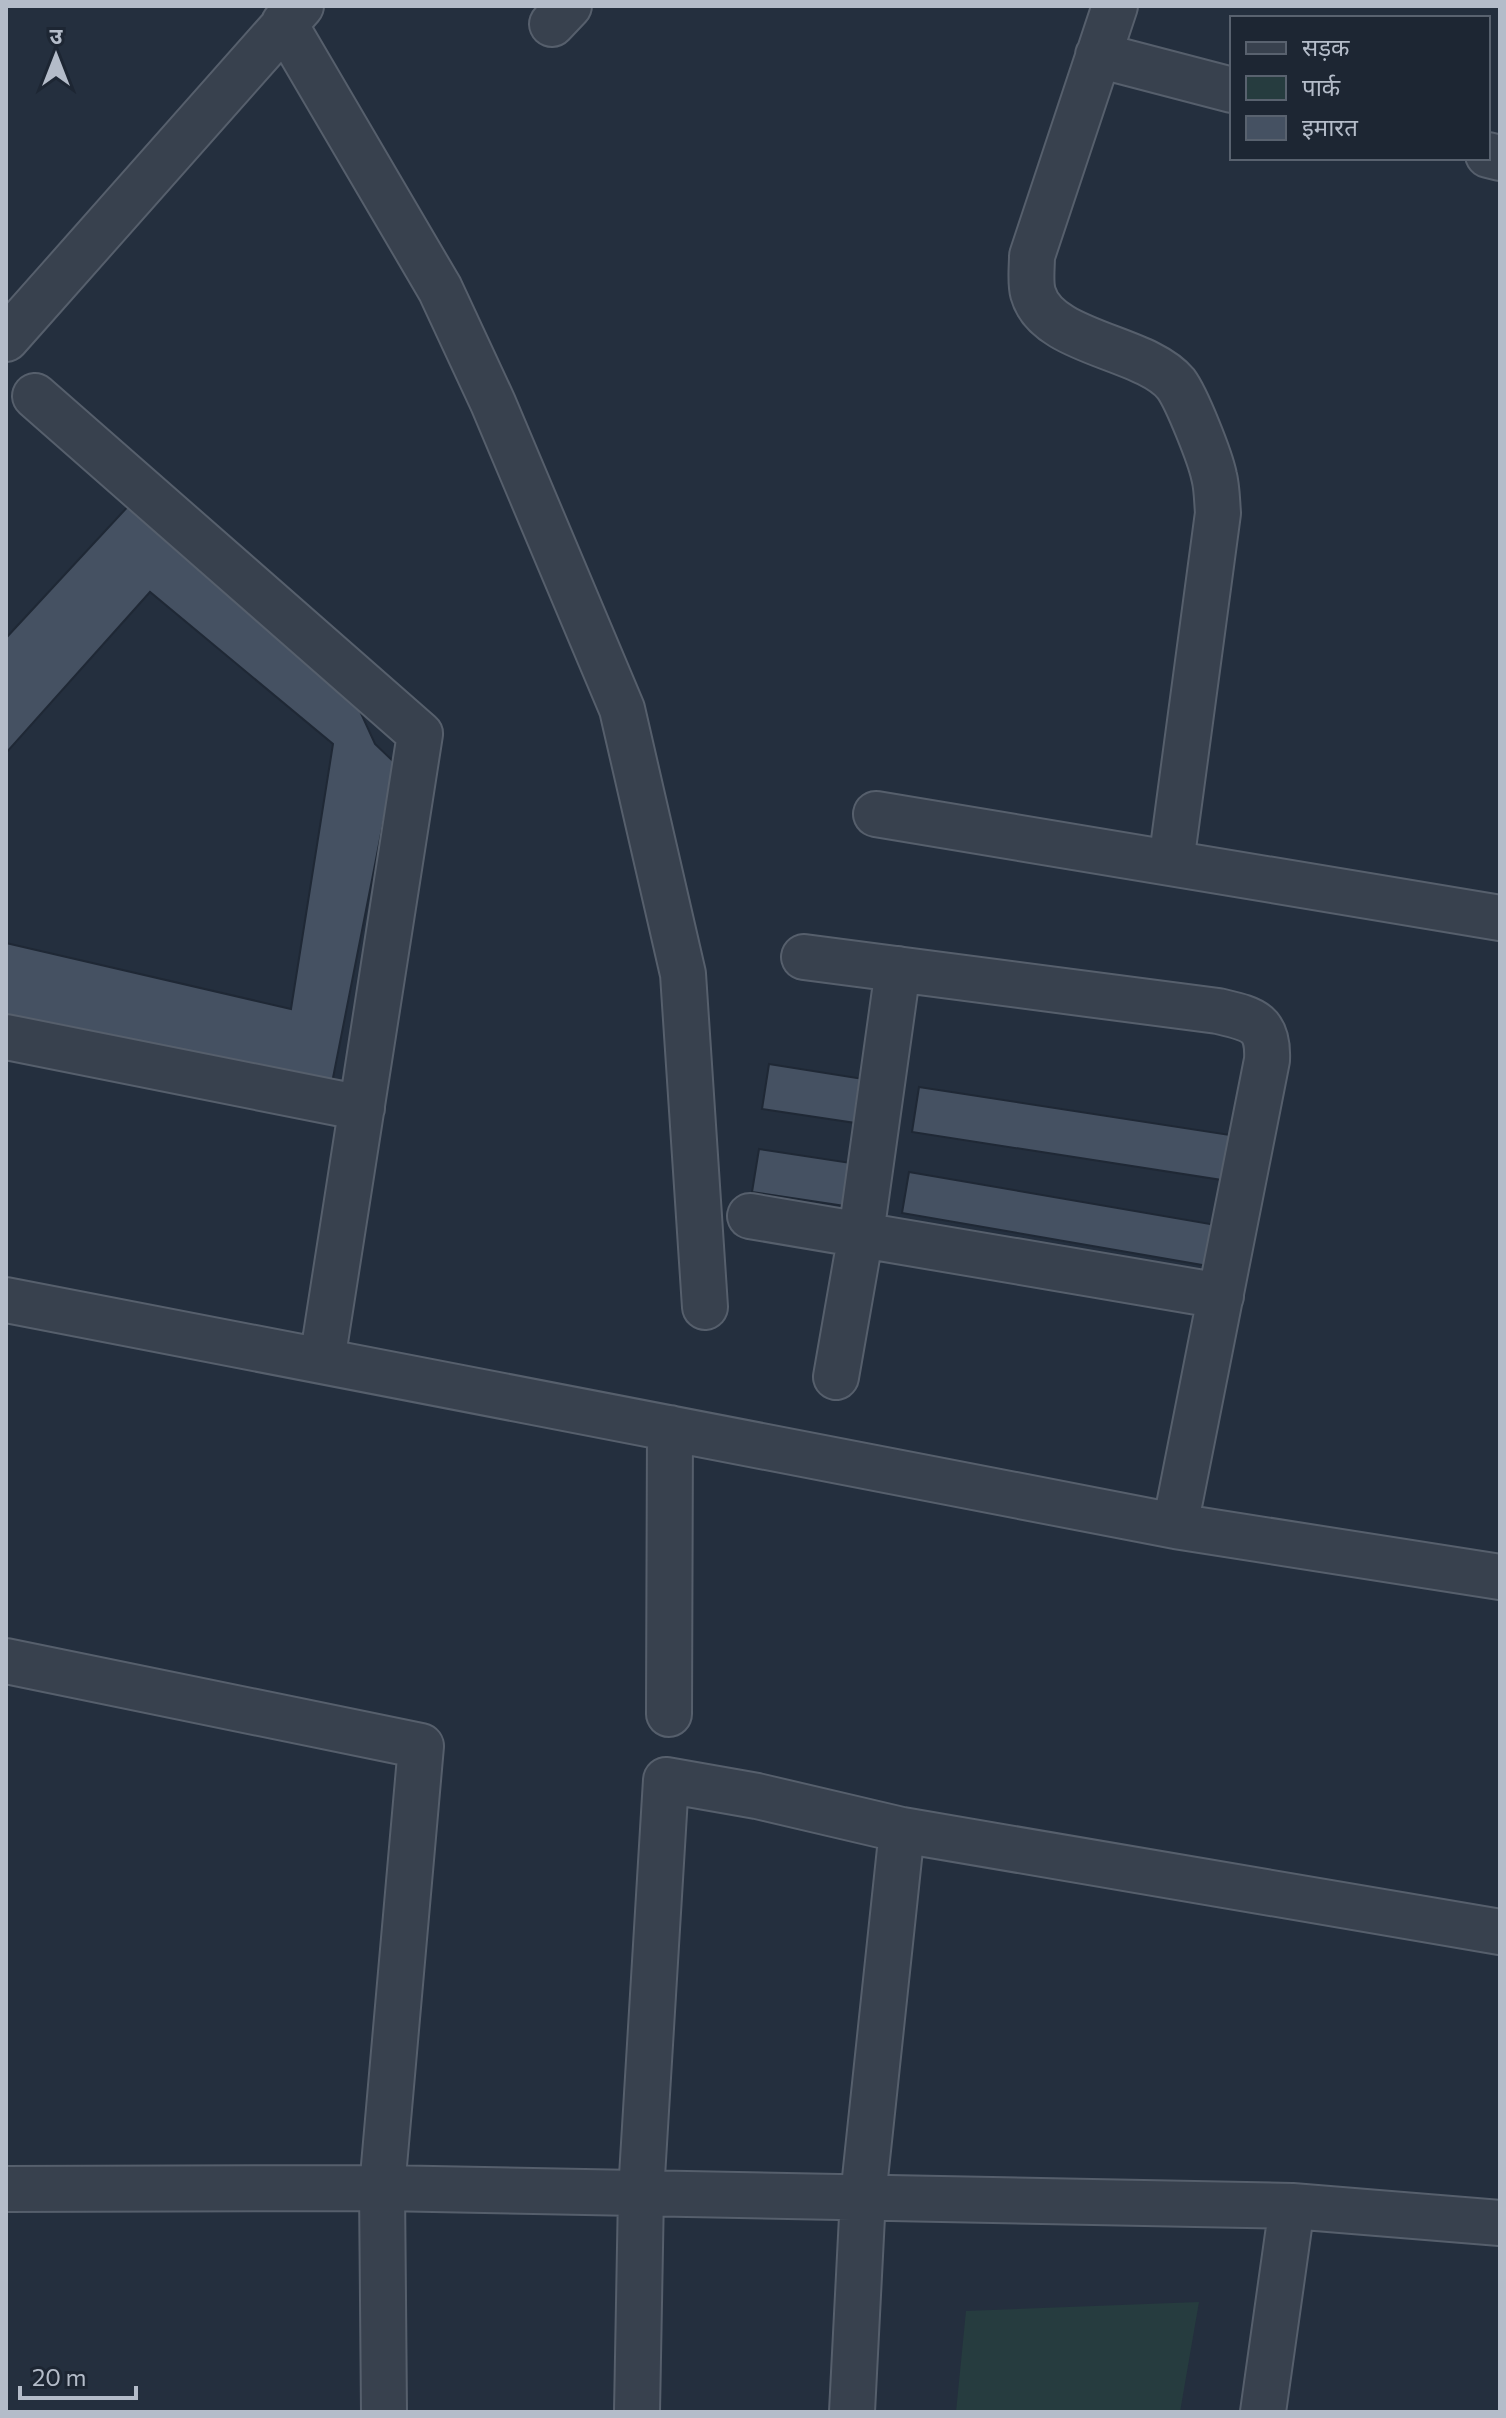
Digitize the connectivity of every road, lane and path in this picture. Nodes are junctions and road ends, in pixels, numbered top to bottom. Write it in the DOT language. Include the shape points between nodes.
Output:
graph roads {
  1 [pos="1115,6"];
  2 [pos="292,15"];
  3 [pos="1098,55"];
  4 [pos="1230,89"];
  5 [pos="6,339"];
  6 [pos="35,396"];
  7 [pos="876,814"];
  8 [pos="1171,863"];
  9 [pos="1500,918"];
  10 [pos="804,957"];
  11 [pos="898,969"];
  12 [pos="6,1037"];
  13 [pos="362,1108"];
  14 [pos="750,1216"];
  15 [pos="861,1234"];
  16 [pos="1221,1296"];
  17 [pos="6,1300"];
  18 [pos="705,1307"];
  19 [pos="322,1361"];
  20 [pos="836,1377"];
  21 [pos="670,1428"];
  22 [pos="1175,1526"];
  23 [pos="1500,1577"];
  24 [pos="6,1661"];
  25 [pos="669,1714"];
  26 [pos="902,1830"];
  27 [pos="1500,1932"];
  28 [pos="382,2188"];
  29 [pos="6,2189"];
  30 [pos="641,2193"];
  31 [pos="863,2197"];
  32 [pos="1292,2206"];
  33 [pos="1500,2223"];
  34 [pos="384,2412"];
  35 [pos="637,2412"];
  36 [pos="852,2412"];
  37 [pos="1263,2412"];
  1 -- 3 [label="street"];
  2 -- 5 [label="street"];
  2 -- 18 [label="street" via="440,289 622,709 683,974"];
  3 -- 4 [label="street"];
  3 -- 8 [label="street" via="1032,256 1033,293 1058,325 1156,368 1176,385 1215,477 1218,513"];
  6 -- 13 [label="street" via="420,734"];
  7 -- 8 [label="street"];
  8 -- 9 [label="street"];
  10 -- 11 [label="street"];
  11 -- 15 [label="street"];
  11 -- 16 [label="street" via="1218,1011 1261,1028 1268,1041 1267,1060"];
  12 -- 13 [label="street"];
  13 -- 19 [label="street"];
  14 -- 15 [label="street"];
  15 -- 16 [label="street"];
  15 -- 20 [label="street"];
  16 -- 22 [label="street"];
  17 -- 19 [label="street"];
  19 -- 21 [label="street"];
  21 -- 22 [label="street"];
  21 -- 25 [label="street"];
  22 -- 23 [label="street"];
  24 -- 28 [label="street" via="421,1746"];
  26 -- 27 [label="street"];
  26 -- 30 [label="street" via="666,1780"];
  26 -- 31 [label="street"];
  28 -- 29 [label="street"];
  28 -- 30 [label="street"];
  28 -- 34 [label="street"];
  30 -- 31 [label="street"];
  30 -- 35 [label="street"];
  31 -- 32 [label="street"];
  31 -- 36 [label="street"];
  32 -- 33 [label="street"];
  32 -- 37 [label="street"];
}
